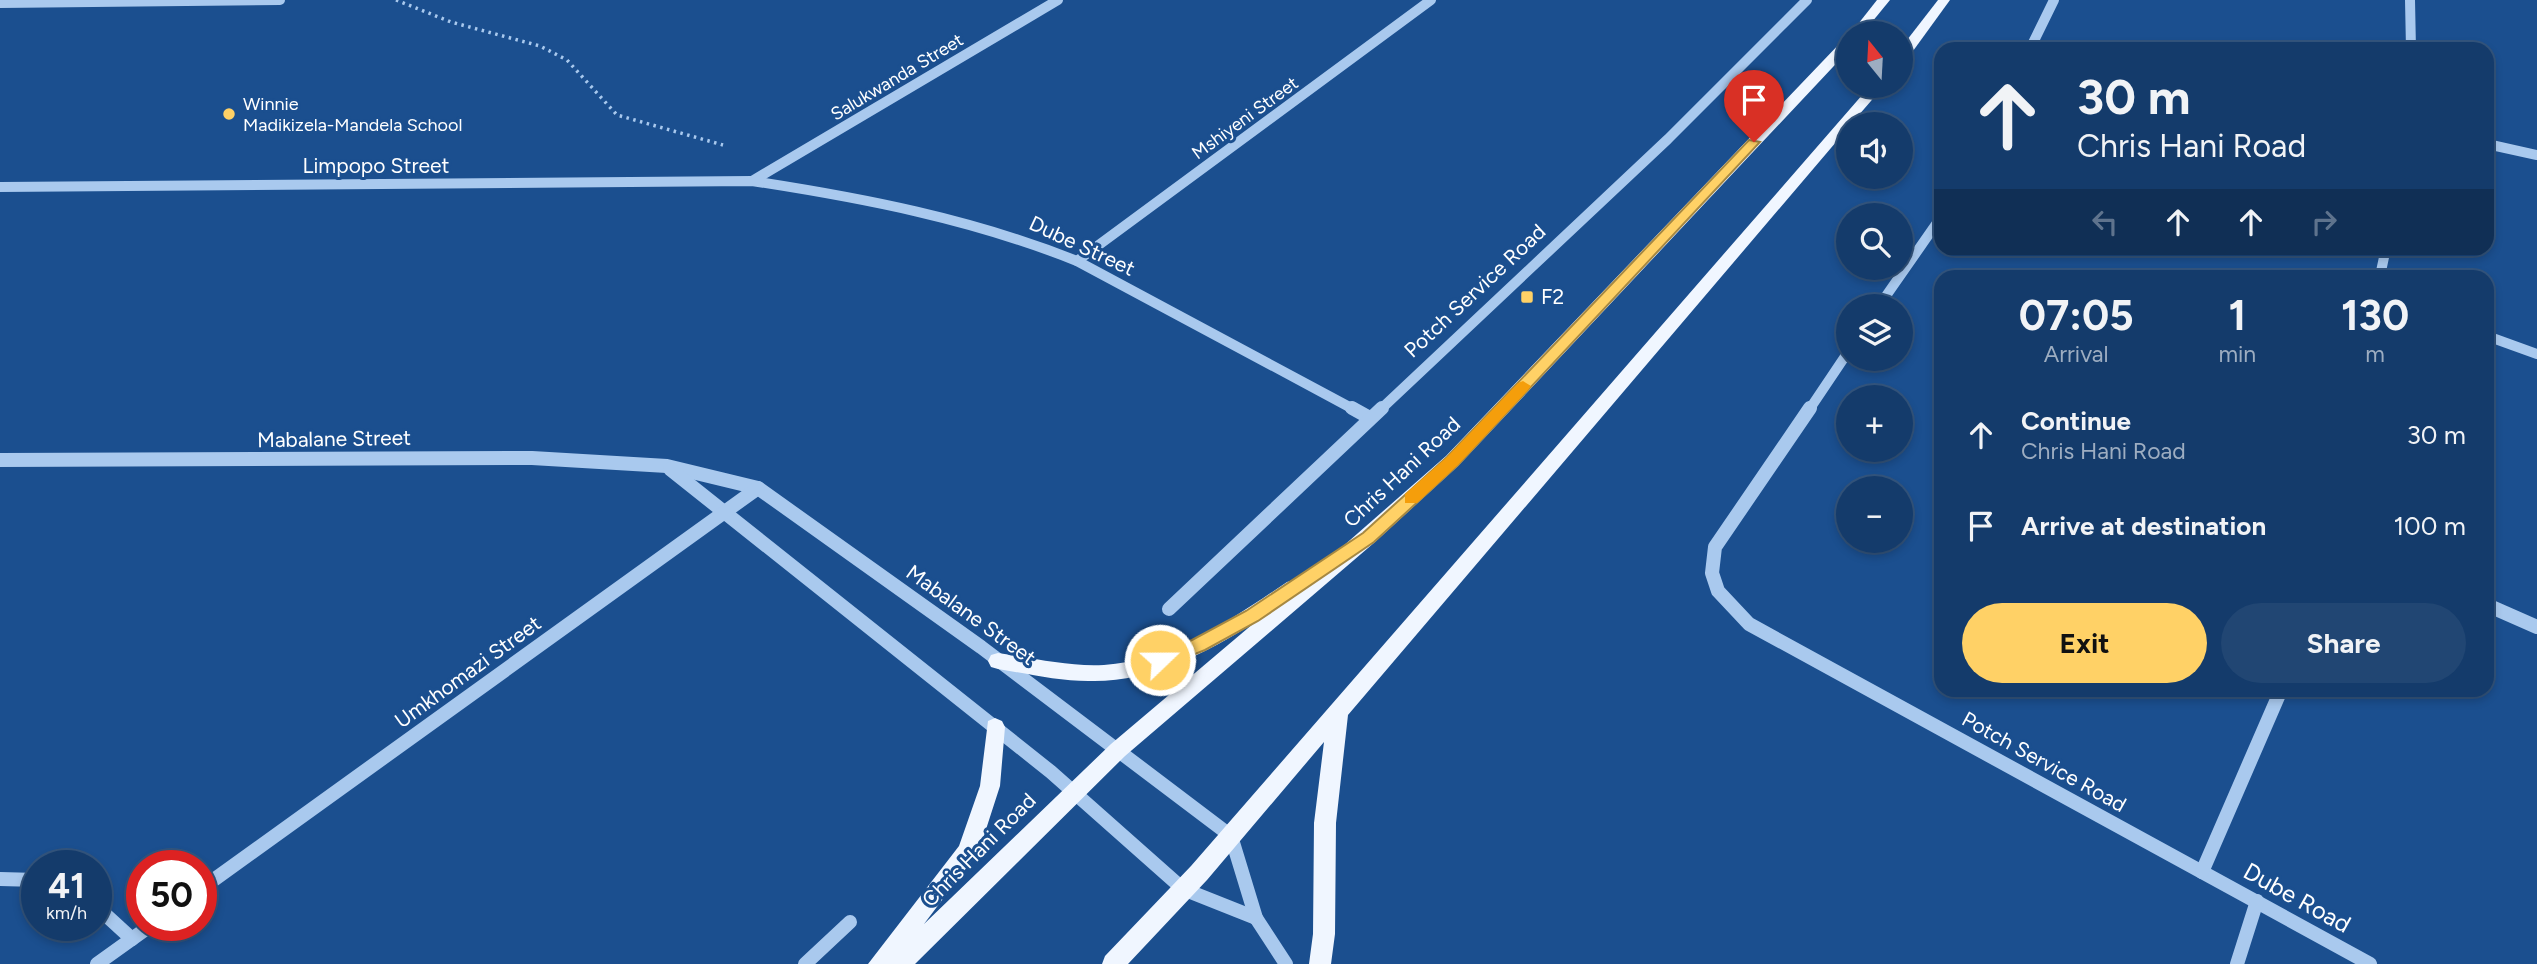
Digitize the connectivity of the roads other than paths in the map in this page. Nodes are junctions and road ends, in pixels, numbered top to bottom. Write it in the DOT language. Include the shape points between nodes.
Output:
graph roads {
  1 [pos="280,0"];
  2 [pos="1058,0"];
  3 [pos="1431,0"];
  4 [pos="1807,0"];
  5 [pos="1884,0"];
  6 [pos="1944,0"];
  7 [pos="2053,0"];
  8 [pos="2410,0"];
  9 [pos="0,4"];
  10 [pos="1867,21"];
  11 [pos="1913,42"];
  12 [pos="2033,42"];
  13 [pos="2411,42"];
  14 [pos="1836,56"];
  15 [pos="1867,98"];
  16 [pos="2494,146"];
  17 [pos="2537,155"];
  18 [pos="752,181"];
  19 [pos="0,187"];
  20 [pos="1934,227"];
  21 [pos="1077,261"];
  22 [pos="1887,294"];
  23 [pos="2494,339"];
  24 [pos="2537,354"];
  25 [pos="1836,370"];
  26 [pos="1370,418"];
  27 [pos="0,460"];
  28 [pos="667,467"];
  29 [pos="758,488"];
  30 [pos="724,515"];
  31 [pos="1368,537"];
  32 [pos="2494,608"];
  33 [pos="1169,609"];
  34 [pos="2537,627"];
  35 [pos="998,661"];
  36 [pos="2278,697"];
  37 [pos="1338,711"];
  38 [pos="995,727"];
  39 [pos="1118,750"];
  40 [pos="1074,790"];
  41 [pos="1231,836"];
  42 [pos="2202,872"];
  43 [pos="217,878"];
  44 [pos="0,879"];
  45 [pos="21,880"];
  46 [pos="1183,889"];
  47 [pos="2257,901"];
  48 [pos="1256,918"];
  49 [pos="112,921"];
  50 [pos="850,922"];
  51 [pos="126,934"];
  52 [pos="129,941"];
  53 [pos="97,964"];
  54 [pos="805,964"];
  55 [pos="879,964"];
  56 [pos="899,964"];
  57 [pos="1113,964"];
  58 [pos="1286,964"];
  59 [pos="1320,964"];
  60 [pos="2237,964"];
  61 [pos="2370,964"];
  1 -- 9 [label="street"];
  2 -- 18 [label="street, Salukwanda Street"];
  3 -- 21 [label="street, Mshiyeni Street"];
  4 -- 26 [label="street, Potch Service Road" via="1668,139"];
  5 -- 10 [label="main road"];
  6 -- 11 [label="main road"];
  7 -- 12 [label="street"];
  8 -- 13 [label="street"];
  14 -- 31 [label="main road, Chris Hani Road" via="1452,461"];
  15 -- 37 [label="main road"];
  16 -- 17 [label="street"];
  18 -- 19 [label="street, Limpopo Street"];
  18 -- 21 [label="street, Dube Street" via="939,215 1032,241"];
  20 -- 22 [label="street"];
  21 -- 26 [label="street, Dube Street"];
  23 -- 24 [label="street"];
  25 -- 42 [label="street, Potch Service Road" via="1715,547 1710,571 1716,589 1749,624"];
  26 -- 33 [label="street, Potch Service Road"];
  27 -- 28 [label="street, Mabalane Street" via="532,458"];
  28 -- 29 [label="street, Mabalane Street"];
  28 -- 30 [label="street"];
  29 -- 30 [label="street, Umkhomazi Street"];
  29 -- 35 [label="street, Mabalane Street"];
  30 -- 38 [label="street"];
  30 -- 43 [label="street, Umkhomazi Street"];
  31 -- 35 [label="main road" via="1252,616 1199,645 1140,668 1105,673"];
  31 -- 39 [label="main road, Chris Hani Road"];
  32 -- 34 [label="street"];
  35 -- 39 [label="street, Mabalane Street"];
  36 -- 42 [label="street"];
  37 -- 41 [label="main road"];
  37 -- 59 [label="main road" via="1325,823"];
  38 -- 40 [label="street"];
  38 -- 55 [label="main road" via="990,786 968,851"];
  39 -- 40 [label="main road, Chris Hani Road"];
  39 -- 41 [label="street, Mabalane Street"];
  40 -- 46 [label="street"];
  40 -- 56 [label="main road, Chris Hani Road"];
  41 -- 46 [label="main road"];
  41 -- 48 [label="street"];
  42 -- 47 [label="street, Dube Road"];
  44 -- 45 [label="street"];
  46 -- 48 [label="street"];
  46 -- 57 [label="main road"];
  47 -- 60 [label="street"];
  47 -- 61 [label="street, Dube Road"];
  48 -- 58 [label="street"];
  49 -- 51 [label="street"];
  50 -- 54 [label="street"];
  52 -- 53 [label="street"];
}
